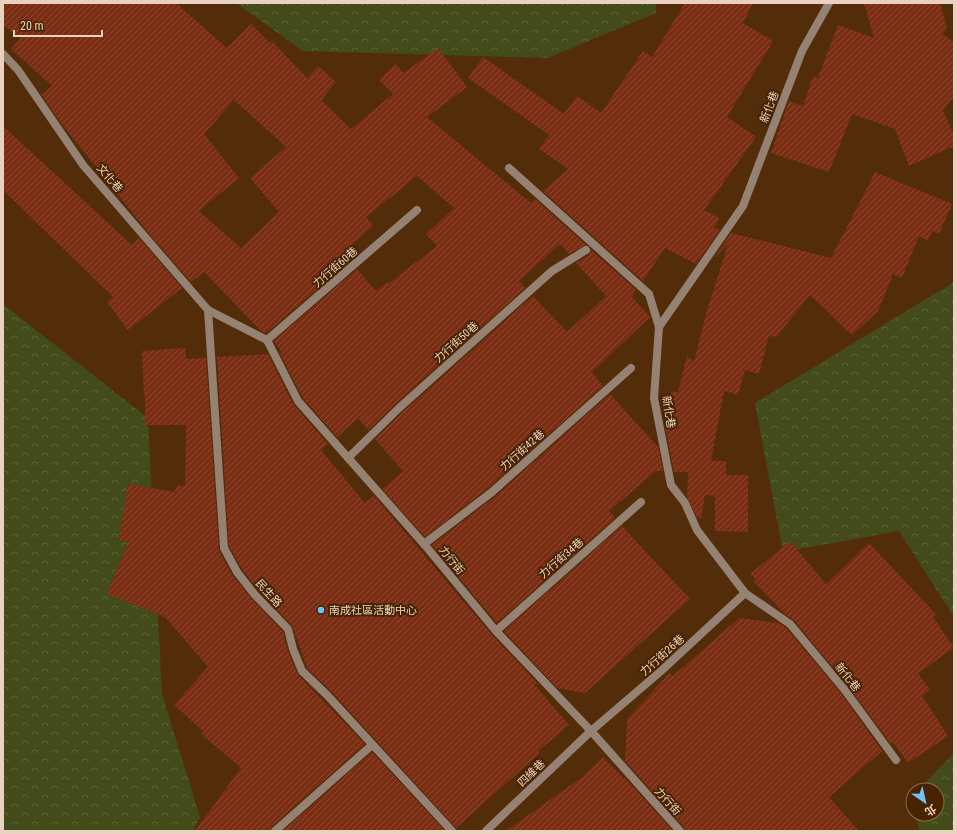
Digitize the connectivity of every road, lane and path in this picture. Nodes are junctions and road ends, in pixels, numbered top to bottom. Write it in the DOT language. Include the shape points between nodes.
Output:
graph roads {
  1 [pos="829,3"];
  2 [pos="3,54"];
  3 [pos="509,168"];
  4 [pos="417,210"];
  5 [pos="586,250"];
  6 [pos="208,310"];
  7 [pos="659,327"];
  8 [pos="267,340"];
  9 [pos="631,368"];
  10 [pos="348,458"];
  11 [pos="641,502"];
  12 [pos="424,544"];
  13 [pos="745,593"];
  14 [pos="496,631"];
  15 [pos="591,731"];
  16 [pos="372,745"];
  17 [pos="896,760"];
  18 [pos="275,831"];
  19 [pos="452,831"];
  20 [pos="486,831"];
  21 [pos="680,831"];
  1 -- 7 [label="street, 新化巷" via="802,51 743,206"];
  2 -- 6 [label="street, 文化巷" via="18,70 83,164"];
  3 -- 7 [label="street" via="649,294"];
  4 -- 8 [label="street, 力行街60巷"];
  5 -- 10 [label="street, 力行街50巷" via="552,271 399,408"];
  6 -- 8 [label="street"];
  6 -- 16 [label="street, 民生路" via="224,548 237,572 255,595 288,629 302,671"];
  7 -- 13 [label="street, 新化巷" via="654,398 671,484 685,503 697,530"];
  8 -- 10 [label="street, 力行街" via="298,401"];
  9 -- 12 [label="street, 力行街42巷" via="492,492"];
  10 -- 12 [label="street, 力行街"];
  11 -- 14 [label="street, 力行街34巷"];
  12 -- 14 [label="street, 力行街"];
  13 -- 15 [label="street, 力行街26巷"];
  13 -- 17 [label="street, 新化巷" via="790,624 844,689"];
  14 -- 15 [label="street, 力行街"];
  15 -- 20 [label="street, 四維巷"];
  15 -- 21 [label="street, 力行街"];
  16 -- 18 [label="street"];
  16 -- 19 [label="street, 民生路"];
}
